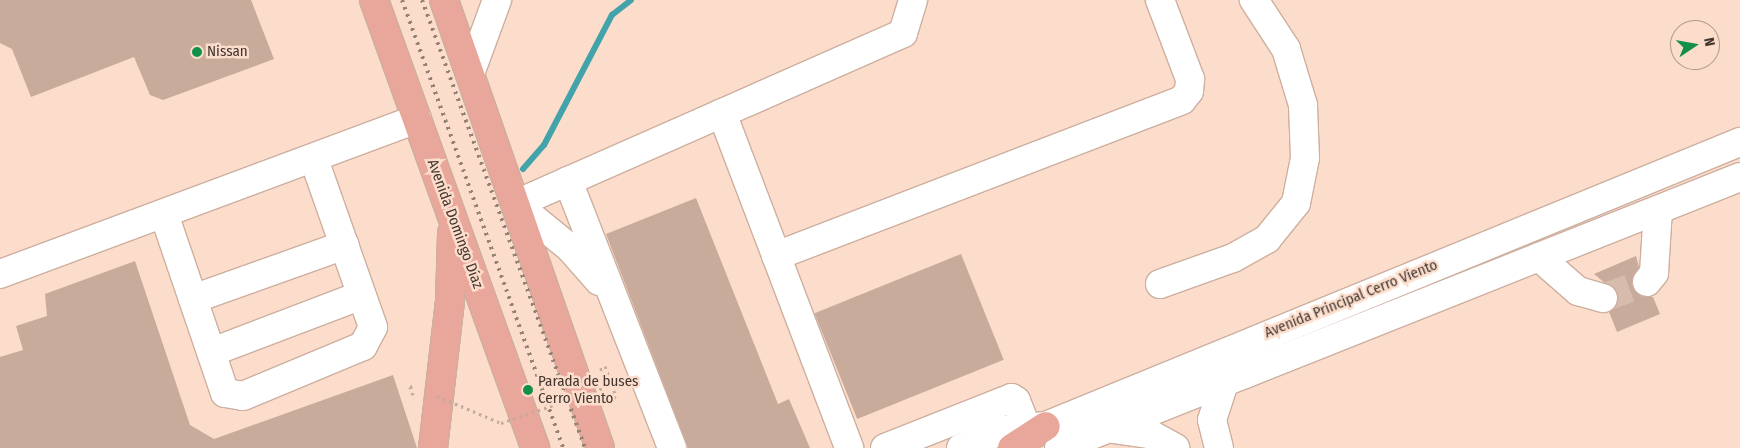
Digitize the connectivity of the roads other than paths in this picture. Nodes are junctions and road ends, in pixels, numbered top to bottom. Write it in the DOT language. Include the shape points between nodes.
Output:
graph roads {
  1 [pos="374,0"];
  2 [pos="444,0"];
  3 [pos="497,0"];
  4 [pos="913,0"];
  5 [pos="1160,0"];
  6 [pos="1254,0"];
  7 [pos="471,71"];
  8 [pos="722,113"];
  9 [pos="417,119"];
  10 [pos="1740,142"];
  11 [pos="314,158"];
  12 [pos="1740,177"];
  13 [pos="568,181"];
  14 [pos="516,204"];
  15 [pos="1658,210"];
  16 [pos="164,214"];
  17 [pos="452,216"];
  18 [pos="345,245"];
  19 [pos="776,256"];
  20 [pos="1539,257"];
  21 [pos="0,274"];
  22 [pos="1646,282"];
  23 [pos="1160,284"];
  24 [pos="362,295"];
  25 [pos="1604,298"];
  26 [pos="193,299"];
  27 [pos="614,302"];
  28 [pos="212,352"];
  29 [pos="1224,382"];
  30 [pos="1112,429"];
  31 [pos="1036,437"];
  32 [pos="433,448"];
  33 [pos="535,448"];
  34 [pos="600,448"];
  35 [pos="672,448"];
  36 [pos="849,448"];
  37 [pos="885,448"];
  38 [pos="961,448"];
  39 [pos="1175,448"];
  40 [pos="1219,448"];
  1 -- 9 [label="main road, Avenida Domingo Díaz"];
  2 -- 7 [label="main road"];
  3 -- 7 [label="street"];
  4 -- 8 [label="street" via="903,33"];
  5 -- 19 [label="street" via="1190,79 1189,91 1182,100"];
  6 -- 23 [label="street" via="1286,50 1303,105 1305,158 1296,203 1267,239 1233,258"];
  7 -- 14 [label="main road"];
  8 -- 13 [label="street"];
  8 -- 19 [label="street"];
  9 -- 11 [label="street"];
  9 -- 17 [label="main road, Avenida Domingo Díaz"];
  10 -- 31 [label="street, Avenida Principal Cerro Viento"];
  11 -- 16 [label="street"];
  11 -- 18 [label="street"];
  12 -- 15 [label="street, Avenida Principal Cerro Viento"];
  13 -- 14 [label="street"];
  13 -- 27 [label="street"];
  14 -- 27 [label="street" via="570,248"];
  14 -- 34 [label="main road"];
  15 -- 20 [label="street, Avenida Principal Cerro Viento"];
  15 -- 22 [label="street" via="1654,273"];
  16 -- 21 [label="street"];
  16 -- 26 [label="street"];
  17 -- 32 [label="main road" via="450,302"];
  17 -- 33 [label="main road, Avenida Domingo Díaz"];
  18 -- 24 [label="street"];
  18 -- 26 [label="street"];
  19 -- 36 [label="street"];
  20 -- 25 [label="street" via="1578,291"];
  20 -- 29 [label="street, Avenida Principal Cerro Viento"];
  24 -- 28 [label="street"];
  24 -- 28 [label="street" via="373,327 363,346 243,396 225,393"];
  26 -- 28 [label="street"];
  27 -- 35 [label="street"];
  29 -- 30 [label="street, Avenida Principal Cerro Viento"];
  29 -- 40 [label="street" via="1212,420"];
  30 -- 31 [label="street, Avenida Principal Cerro Viento"];
  30 -- 39 [label="street" via="1150,434"];
  31 -- 37 [label="street" via="1016,401 1010,398"];
  31 -- 38 [label="street, Avenida Principal Cerro Viento" via="1002,430"];
}
